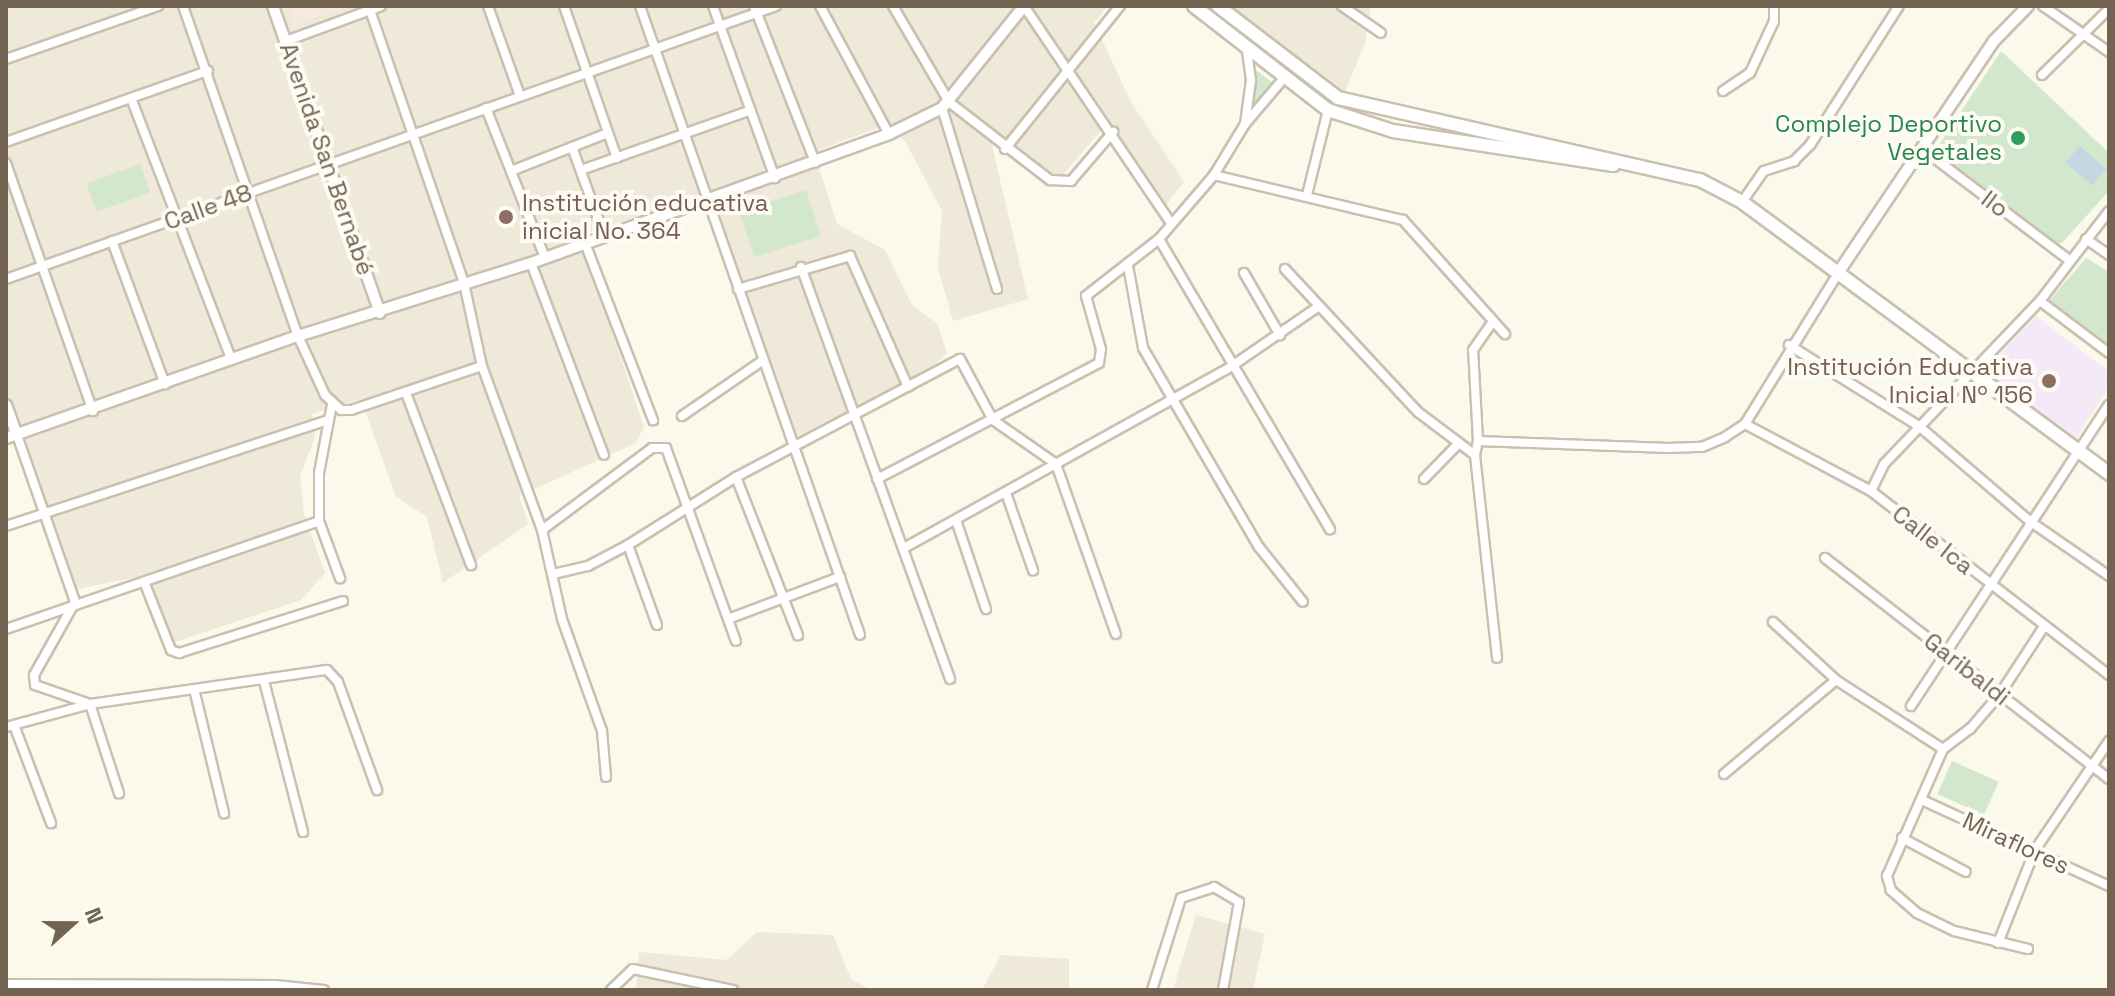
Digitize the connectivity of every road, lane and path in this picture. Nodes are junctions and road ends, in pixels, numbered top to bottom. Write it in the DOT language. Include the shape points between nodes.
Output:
graph roads {
  1 [pos="158,6"];
  2 [pos="183,6"];
  3 [pos="273,6"];
  4 [pos="381,6"];
  5 [pos="488,6"];
  6 [pos="564,6"];
  7 [pos="640,6"];
  8 [pos="713,6"];
  9 [pos="776,6"];
  10 [pos="820,6"];
  11 [pos="893,6"];
  12 [pos="1024,6"];
  13 [pos="1120,6"];
  14 [pos="1194,6"];
  15 [pos="1218,6"];
  16 [pos="1342,6"];
  17 [pos="1774,6"];
  18 [pos="1899,6"];
  19 [pos="2028,6"];
  20 [pos="2043,6"];
  21 [pos="2109,9"];
  22 [pos="370,10"];
  23 [pos="756,10"];
  24 [pos="720,27"];
  25 [pos="1381,33"];
  26 [pos="2084,34"];
  27 [pos="286,41"];
  28 [pos="656,49"];
  29 [pos="1247,50"];
  30 [pos="2109,52"];
  31 [pos="6,59"];
  32 [pos="1069,70"];
  33 [pos="208,71"];
  34 [pos="587,73"];
  35 [pos="2042,75"];
  36 [pos="1284,78"];
  37 [pos="1723,91"];
  38 [pos="520,96"];
  39 [pos="131,98"];
  40 [pos="946,105"];
  41 [pos="486,108"];
  42 [pos="751,110"];
  43 [pos="1328,110"];
  44 [pos="1245,124"];
  45 [pos="1113,132"];
  46 [pos="608,133"];
  47 [pos="686,133"];
  48 [pos="889,134"];
  49 [pos="411,135"];
  50 [pos="6,142"];
  51 [pos="572,147"];
  52 [pos="1921,148"];
  53 [pos="1005,149"];
  54 [pos="617,158"];
  55 [pos="815,162"];
  56 [pos="6,163"];
  57 [pos="329,164"];
  58 [pos="1654,169"];
  59 [pos="581,170"];
  60 [pos="511,171"];
  61 [pos="1214,175"];
  62 [pos="775,178"];
  63 [pos="247,193"];
  64 [pos="1307,195"];
  65 [pos="709,200"];
  66 [pos="1742,202"];
  67 [pos="2109,211"];
  68 [pos="178,217"];
  69 [pos="1171,223"];
  70 [pos="604,235"];
  71 [pos="1159,239"];
  72 [pos="2086,239"];
  73 [pos="112,241"];
  74 [pos="585,243"];
  75 [pos="2109,255"];
  76 [pos="545,258"];
  77 [pos="2069,260"];
  78 [pos="531,263"];
  79 [pos="42,266"];
  80 [pos="1128,266"];
  81 [pos="801,267"];
  82 [pos="1285,269"];
  83 [pos="1840,270"];
  84 [pos="1244,273"];
  85 [pos="6,279"];
  86 [pos="464,283"];
  87 [pos="738,289"];
  88 [pos="997,289"];
  89 [pos="2040,301"];
  90 [pos="1318,307"];
  91 [pos="380,313"];
  92 [pos="1493,321"];
  93 [pos="1505,334"];
  94 [pos="1280,335"];
  95 [pos="298,336"];
  96 [pos="1789,345"];
  97 [pos="2109,353"];
  98 [pos="231,359"];
  99 [pos="762,361"];
  100 [pos="482,366"];
  101 [pos="1232,366"];
  102 [pos="1970,370"];
  103 [pos="165,384"];
  104 [pos="908,387"];
  105 [pos="406,393"];
  106 [pos="1173,399"];
  107 [pos="332,404"];
  108 [pos="6,405"];
  109 [pos="2109,405"];
  110 [pos="93,411"];
  111 [pos="682,416"];
  112 [pos="854,419"];
  113 [pos="653,420"];
  114 [pos="993,420"];
  115 [pos="325,421"];
  116 [pos="1745,424"];
  117 [pos="1920,427"];
  118 [pos="11,436"];
  119 [pos="1478,441"];
  120 [pos="1459,443"];
  121 [pos="794,448"];
  122 [pos="2079,450"];
  123 [pos="604,455"];
  124 [pos="1475,455"];
  125 [pos="1056,464"];
  126 [pos="2109,474"];
  127 [pos="736,477"];
  128 [pos="877,479"];
  129 [pos="1424,479"];
  130 [pos="1871,491"];
  131 [pos="1006,493"];
  132 [pos="43,511"];
  133 [pos="687,511"];
  134 [pos="956,520"];
  135 [pos="319,521"];
  136 [pos="2031,522"];
  137 [pos="6,526"];
  138 [pos="1330,529"];
  139 [pos="542,530"];
  140 [pos="628,545"];
  141 [pos="904,548"];
  142 [pos="1825,558"];
  143 [pos="471,565"];
  144 [pos="1033,570"];
  145 [pos="553,574"];
  146 [pos="2109,576"];
  147 [pos="840,577"];
  148 [pos="340,578"];
  149 [pos="145,584"];
  150 [pos="1993,586"];
  151 [pos="784,600"];
  152 [pos="343,601"];
  153 [pos="75,602"];
  154 [pos="1303,602"];
  155 [pos="986,609"];
  156 [pos="728,619"];
  157 [pos="1773,622"];
  158 [pos="657,625"];
  159 [pos="2043,628"];
  160 [pos="6,629"];
  161 [pos="1116,634"];
  162 [pos="798,635"];
  163 [pos="860,635"];
  164 [pos="736,641"];
  165 [pos="1947,656"];
  166 [pos="1497,658"];
  167 [pos="2109,675"];
  168 [pos="950,679"];
  169 [pos="1836,680"];
  170 [pos="264,681"];
  171 [pos="194,689"];
  172 [pos="2000,694"];
  173 [pos="90,704"];
  174 [pos="1911,706"];
  175 [pos="10,726"];
  176 [pos="2109,741"];
  177 [pos="1943,749"];
  178 [pos="2093,766"];
  179 [pos="1724,774"];
  180 [pos="606,777"];
  181 [pos="2109,779"];
  182 [pos="377,790"];
  183 [pos="119,793"];
  184 [pos="1922,800"];
  185 [pos="224,813"];
  186 [pos="51,823"];
  187 [pos="303,832"];
  188 [pos="1902,838"];
  189 [pos="2035,850"];
  190 [pos="1966,872"];
  191 [pos="2109,886"];
  192 [pos="1998,943"];
  193 [pos="2028,949"];
  194 [pos="6,984"];
  195 [pos="84,987"];
  196 [pos="194,987"];
  197 [pos="324,990"];
  198 [pos="611,990"];
  199 [pos="733,990"];
  200 [pos="1152,990"];
  201 [pos="1223,990"];
  1 -- 31 [label="street"];
  2 -- 33 [label="street"];
  3 -- 27 [label="street, Avenida San Bernabé"];
  4 -- 22 [label="street"];
  5 -- 38 [label="street"];
  6 -- 34 [label="street"];
  7 -- 28 [label="street"];
  8 -- 24 [label="street"];
  9 -- 23 [label="street, Calle 48"];
  10 -- 48 [label="street"];
  11 -- 40 [label="street"];
  12 -- 32 [label="street"];
  12 -- 40 [label="street"];
  13 -- 32 [label="street"];
  14 -- 29 [label="main road"];
  15 -- 58 [label="main road" via="1338,98"];
  16 -- 25 [label="street"];
  17 -- 37 [label="street" via="1774,21 1750,73"];
  18 -- 66 [label="street" via="1810,145 1794,161 1764,171"];
  19 -- 52 [label="street" via="1994,41"];
  20 -- 26 [label="street"];
  21 -- 26 [label="street"];
  22 -- 27 [label="street"];
  22 -- 49 [label="street"];
  23 -- 24 [label="street, Calle 48"];
  23 -- 55 [label="street"];
  24 -- 28 [label="street, Calle 48"];
  24 -- 42 [label="street"];
  26 -- 30 [label="street"];
  26 -- 35 [label="street"];
  27 -- 57 [label="street, Avenida San Bernabé"];
  28 -- 34 [label="street, Calle 48"];
  28 -- 47 [label="street"];
  29 -- 36 [label="main road"];
  29 -- 44 [label="street" via="1251,80"];
  32 -- 45 [label="street"];
  32 -- 53 [label="street"];
  33 -- 39 [label="street"];
  33 -- 63 [label="street"];
  34 -- 38 [label="street, Calle 48"];
  34 -- 46 [label="street"];
  36 -- 43 [label="main road"];
  36 -- 44 [label="street"];
  38 -- 41 [label="street, Calle 48"];
  39 -- 50 [label="street"];
  39 -- 68 [label="street"];
  40 -- 48 [label="street"];
  40 -- 53 [label="street"];
  40 -- 88 [label="street"];
  41 -- 49 [label="street, Calle 48"];
  41 -- 60 [label="street"];
  42 -- 47 [label="street"];
  42 -- 62 [label="street"];
  43 -- 58 [label="main road" via="1393,131"];
  43 -- 64 [label="street"];
  44 -- 61 [label="street"];
  45 -- 53 [label="street" via="1067,184 1050,180"];
  45 -- 69 [label="street"];
  46 -- 51 [label="street"];
  46 -- 54 [label="street"];
  47 -- 54 [label="street"];
  47 -- 65 [label="street"];
  48 -- 55 [label="street"];
  49 -- 57 [label="street, Calle 48"];
  49 -- 86 [label="street"];
  51 -- 59 [label="street"];
  51 -- 60 [label="street"];
  52 -- 77 [label="street, Ilo"];
  52 -- 83 [label="street"];
  54 -- 59 [label="street"];
  55 -- 62 [label="street"];
  56 -- 79 [label="street"];
  57 -- 63 [label="street, Calle 48"];
  57 -- 91 [label="street, Avenida San Bernabé"];
  58 -- 66 [label="main road" via="1700,180"];
  59 -- 70 [label="street"];
  60 -- 76 [label="street"];
  61 -- 64 [label="street"];
  61 -- 69 [label="street"];
  62 -- 65 [label="street"];
  63 -- 68 [label="street, Calle 48"];
  63 -- 95 [label="street"];
  64 -- 92 [label="street" via="1403,220"];
  65 -- 70 [label="street"];
  65 -- 87 [label="street"];
  66 -- 83 [label="main road"];
  67 -- 72 [label="street"];
  68 -- 73 [label="street, Calle 48"];
  68 -- 98 [label="street"];
  69 -- 71 [label="street"];
  70 -- 74 [label="street"];
  71 -- 80 [label="street"];
  71 -- 101 [label="street"];
  72 -- 75 [label="street"];
  72 -- 77 [label="street"];
  73 -- 79 [label="street, Calle 48"];
  73 -- 103 [label="street"];
  74 -- 76 [label="street"];
  74 -- 113 [label="street"];
  76 -- 78 [label="street"];
  77 -- 89 [label="street"];
  78 -- 86 [label="street"];
  78 -- 123 [label="street"];
  79 -- 85 [label="street, Calle 48"];
  79 -- 110 [label="street"];
  80 -- 106 [label="street" via="1143,348"];
  80 -- 114 [label="street" via="1086,296 1101,349 1099,363"];
  81 -- 87 [label="street"];
  81 -- 104 [label="street" via="842,256 854,259"];
  81 -- 112 [label="street"];
  82 -- 90 [label="street"];
  83 -- 96 [label="street"];
  83 -- 102 [label="main road"];
  84 -- 94 [label="street"];
  86 -- 91 [label="street"];
  86 -- 100 [label="street"];
  87 -- 99 [label="street"];
  89 -- 97 [label="street"];
  89 -- 102 [label="street"];
  90 -- 94 [label="street"];
  90 -- 120 [label="street" via="1418,412"];
  91 -- 95 [label="street"];
  92 -- 93 [label="street"];
  92 -- 119 [label="street" via="1473,350"];
  94 -- 101 [label="street"];
  95 -- 98 [label="street"];
  95 -- 107 [label="street"];
  96 -- 116 [label="street"];
  96 -- 117 [label="street"];
  98 -- 103 [label="street"];
  99 -- 111 [label="street"];
  99 -- 121 [label="street"];
  100 -- 105 [label="street"];
  100 -- 139 [label="street"];
  101 -- 106 [label="street"];
  101 -- 138 [label="street"];
  102 -- 117 [label="street"];
  102 -- 122 [label="main road"];
  103 -- 110 [label="street"];
  104 -- 112 [label="street"];
  104 -- 114 [label="street" via="960,359"];
  105 -- 107 [label="street" via="351,410"];
  105 -- 143 [label="street"];
  106 -- 125 [label="street"];
  106 -- 154 [label="street" via="1259,547"];
  107 -- 115 [label="street"];
  108 -- 118 [label="street"];
  109 -- 122 [label="street"];
  110 -- 118 [label="street"];
  112 -- 121 [label="street"];
  112 -- 128 [label="street"];
  114 -- 125 [label="street"];
  114 -- 128 [label="street"];
  115 -- 132 [label="street" via="196,467"];
  115 -- 135 [label="street"];
  116 -- 119 [label="street" via="1702,447"];
  116 -- 130 [label="street, Calle Ica"];
  117 -- 130 [label="street" via="1884,464"];
  117 -- 136 [label="street"];
  118 -- 132 [label="street"];
  119 -- 124 [label="street"];
  120 -- 124 [label="street"];
  120 -- 129 [label="street"];
  121 -- 127 [label="street"];
  121 -- 147 [label="street"];
  122 -- 126 [label="main road"];
  122 -- 136 [label="street"];
  124 -- 166 [label="street"];
  125 -- 131 [label="street"];
  125 -- 161 [label="street"];
  127 -- 133 [label="street"];
  127 -- 151 [label="street"];
  128 -- 141 [label="street"];
  130 -- 150 [label="street, Calle Ica"];
  131 -- 134 [label="street"];
  131 -- 144 [label="street"];
  132 -- 137 [label="street"];
  132 -- 153 [label="street"];
  133 -- 139 [label="street" via="668,452 658,446"];
  133 -- 140 [label="street"];
  133 -- 156 [label="street"];
  134 -- 141 [label="street"];
  134 -- 155 [label="street"];
  135 -- 148 [label="street"];
  135 -- 149 [label="street"];
  136 -- 146 [label="street"];
  136 -- 150 [label="street"];
  139 -- 145 [label="street"];
  140 -- 145 [label="street" via="588,566"];
  140 -- 158 [label="street"];
  141 -- 168 [label="street"];
  142 -- 165 [label="street, Garibaldi"];
  145 -- 180 [label="street" via="562,619 602,731"];
  147 -- 151 [label="street"];
  147 -- 163 [label="street"];
  149 -- 152 [label="street" via="171,650 179,653"];
  149 -- 153 [label="street"];
  150 -- 159 [label="street, Calle Ica"];
  150 -- 165 [label="street"];
  151 -- 156 [label="street"];
  151 -- 162 [label="street"];
  153 -- 160 [label="street"];
  153 -- 173 [label="street" via="34,675 35,685"];
  156 -- 164 [label="street"];
  157 -- 169 [label="street"];
  159 -- 167 [label="street, Calle Ica"];
  159 -- 172 [label="street"];
  165 -- 172 [label="street, Garibaldi"];
  165 -- 174 [label="street"];
  169 -- 177 [label="street"];
  169 -- 179 [label="street"];
  170 -- 171 [label="street"];
  170 -- 182 [label="street" via="323,669 334,675"];
  170 -- 187 [label="street"];
  171 -- 173 [label="street"];
  171 -- 185 [label="street"];
  172 -- 177 [label="street" via="1970,729"];
  172 -- 178 [label="street, Garibaldi"];
  173 -- 175 [label="street"];
  173 -- 183 [label="street"];
  175 -- 186 [label="street"];
  176 -- 178 [label="street"];
  177 -- 184 [label="street"];
  178 -- 181 [label="street, Garibaldi"];
  178 -- 189 [label="street"];
  184 -- 188 [label="street"];
  184 -- 189 [label="street, Miraflores"];
  188 -- 190 [label="street"];
  188 -- 192 [label="street" via="1887,876 1891,890 1917,913"];
  189 -- 191 [label="street, Miraflores"];
  189 -- 192 [label="street"];
  192 -- 193 [label="street"];
  194 -- 195 [label="street"];
  195 -- 196 [label="street"];
  196 -- 197 [label="street"];
  198 -- 199 [label="street" via="633,969"];
  200 -- 201 [label="street" via="1181,898 1193,889 1214,887 1239,902"];
}
